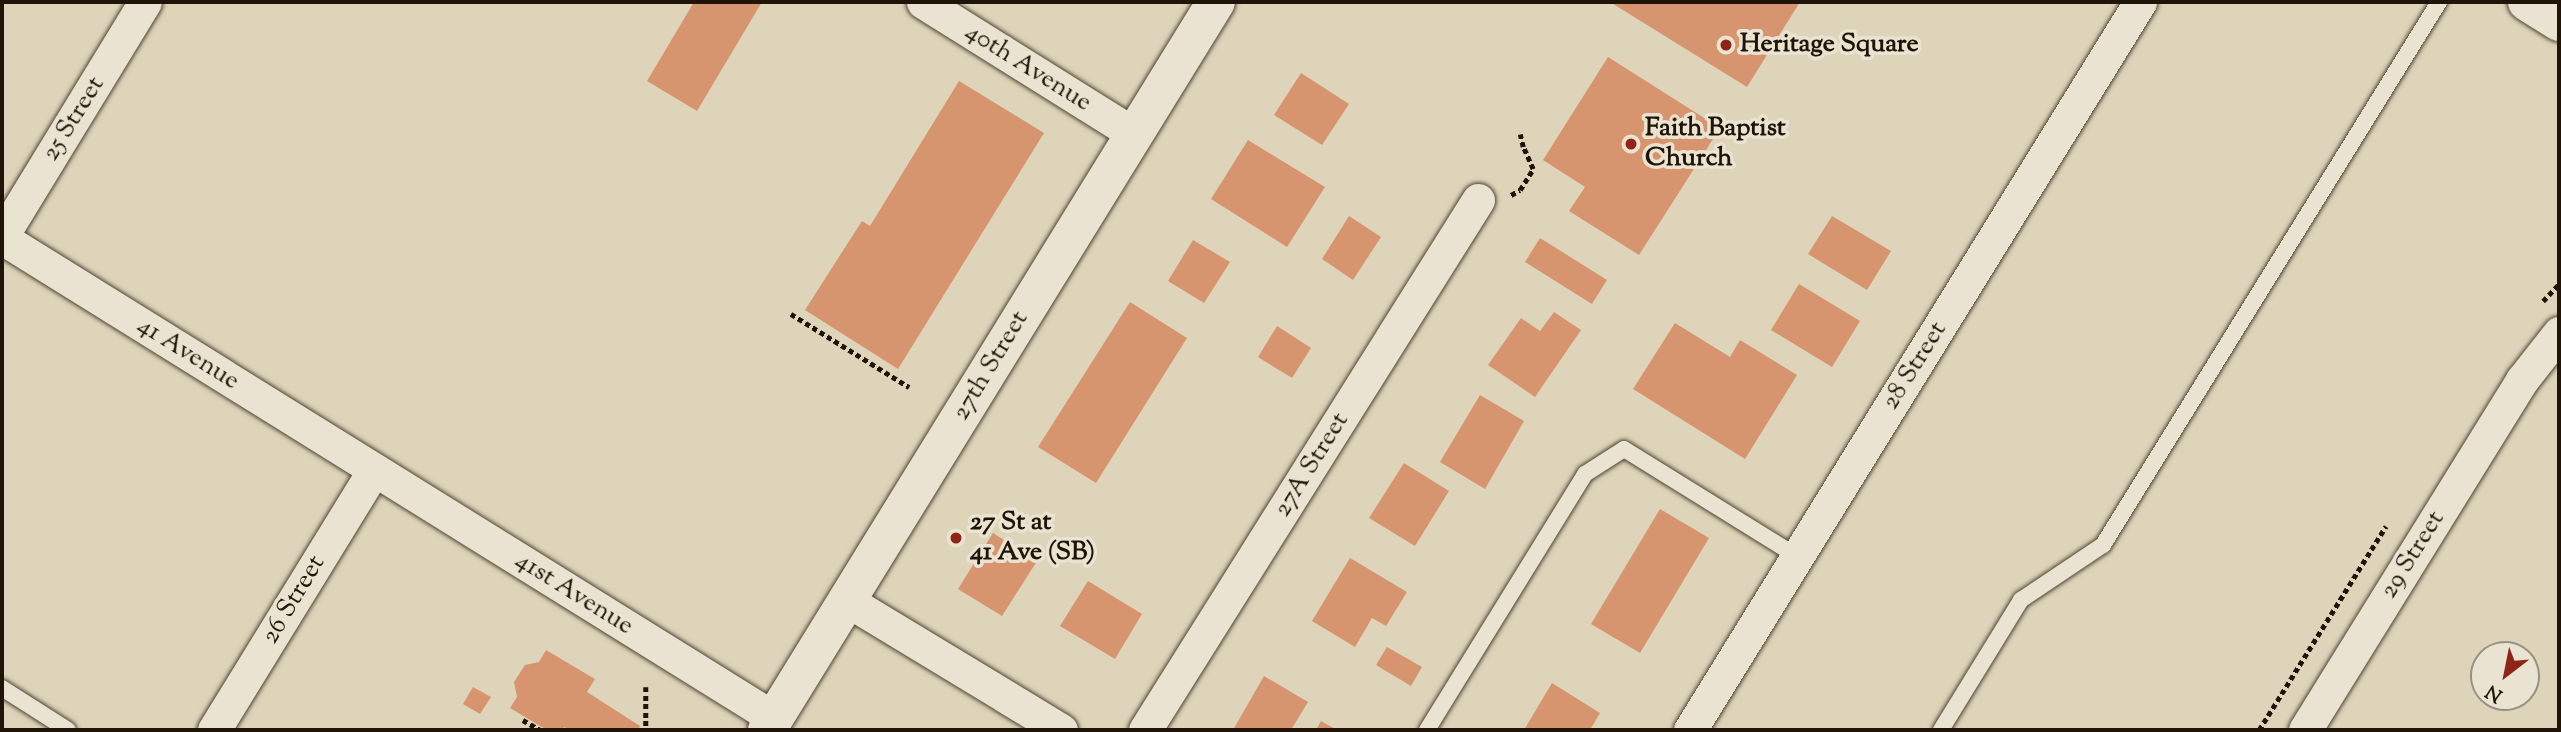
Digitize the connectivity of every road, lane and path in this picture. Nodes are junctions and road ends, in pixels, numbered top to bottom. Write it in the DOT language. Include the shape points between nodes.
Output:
graph roads {
  1 [pos="145,2"];
  2 [pos="922,2"];
  3 [pos="1216,2"];
  4 [pos="2140,2"];
  5 [pos="2439,2"];
  6 [pos="2527,2"];
  7 [pos="2559,22"];
  8 [pos="1133,133"];
  9 [pos="1520,134"];
  10 [pos="1478,200"];
  11 [pos="2,237"];
  12 [pos="791,314"];
  13 [pos="2559,333"];
  14 [pos="2559,346"];
  15 [pos="2522,380"];
  16 [pos="909,387"];
  17 [pos="373,470"];
  18 [pos="1798,556"];
  19 [pos="848,601"];
  20 [pos="646,687"];
  21 [pos="2,688"];
  22 [pos="523,720"];
  23 [pos="771,724"];
  24 [pos="68,730"];
  25 [pos="214,730"];
  26 [pos="540,730"];
  27 [pos="646,730"];
  28 [pos="1061,730"];
  29 [pos="1145,730"];
  30 [pos="1427,730"];
  31 [pos="1690,730"];
  32 [pos="1941,730"];
  33 [pos="2305,730"];
  1 -- 11 [label="street, 25 Street"];
  2 -- 8 [label="street, 40th Avenue"];
  3 -- 8 [label="main road, 27th Street"];
  4 -- 18 [label="street, 28 Street"];
  5 -- 32 [label="lane" via="2103,545 2021,600"];
  6 -- 7 [label="main road"];
  8 -- 19 [label="main road, 27th Street"];
  9 -- 10 [label="path" via="1533,169 1520,190 1505,200"];
  10 -- 29 [label="street, 27A Street"];
  11 -- 17 [label="street, 41 Avenue"];
  12 -- 16 [label="path"];
  13 -- 15 [label="street, 29 Street"];
  14 -- 15 [label="street, 29 Street"];
  15 -- 33 [label="street, 29 Street"];
  17 -- 23 [label="street, 41st Avenue"];
  17 -- 25 [label="street, 26 Street"];
  18 -- 30 [label="lane" via="1624,449 1585,474"];
  18 -- 31 [label="street, 28 Street"];
  19 -- 23 [label="main road, 27th Street"];
  19 -- 28 [label="street"];
  20 -- 27 [label="path"];
  21 -- 24 [label="lane"];
  22 -- 26 [label="path"];
}
